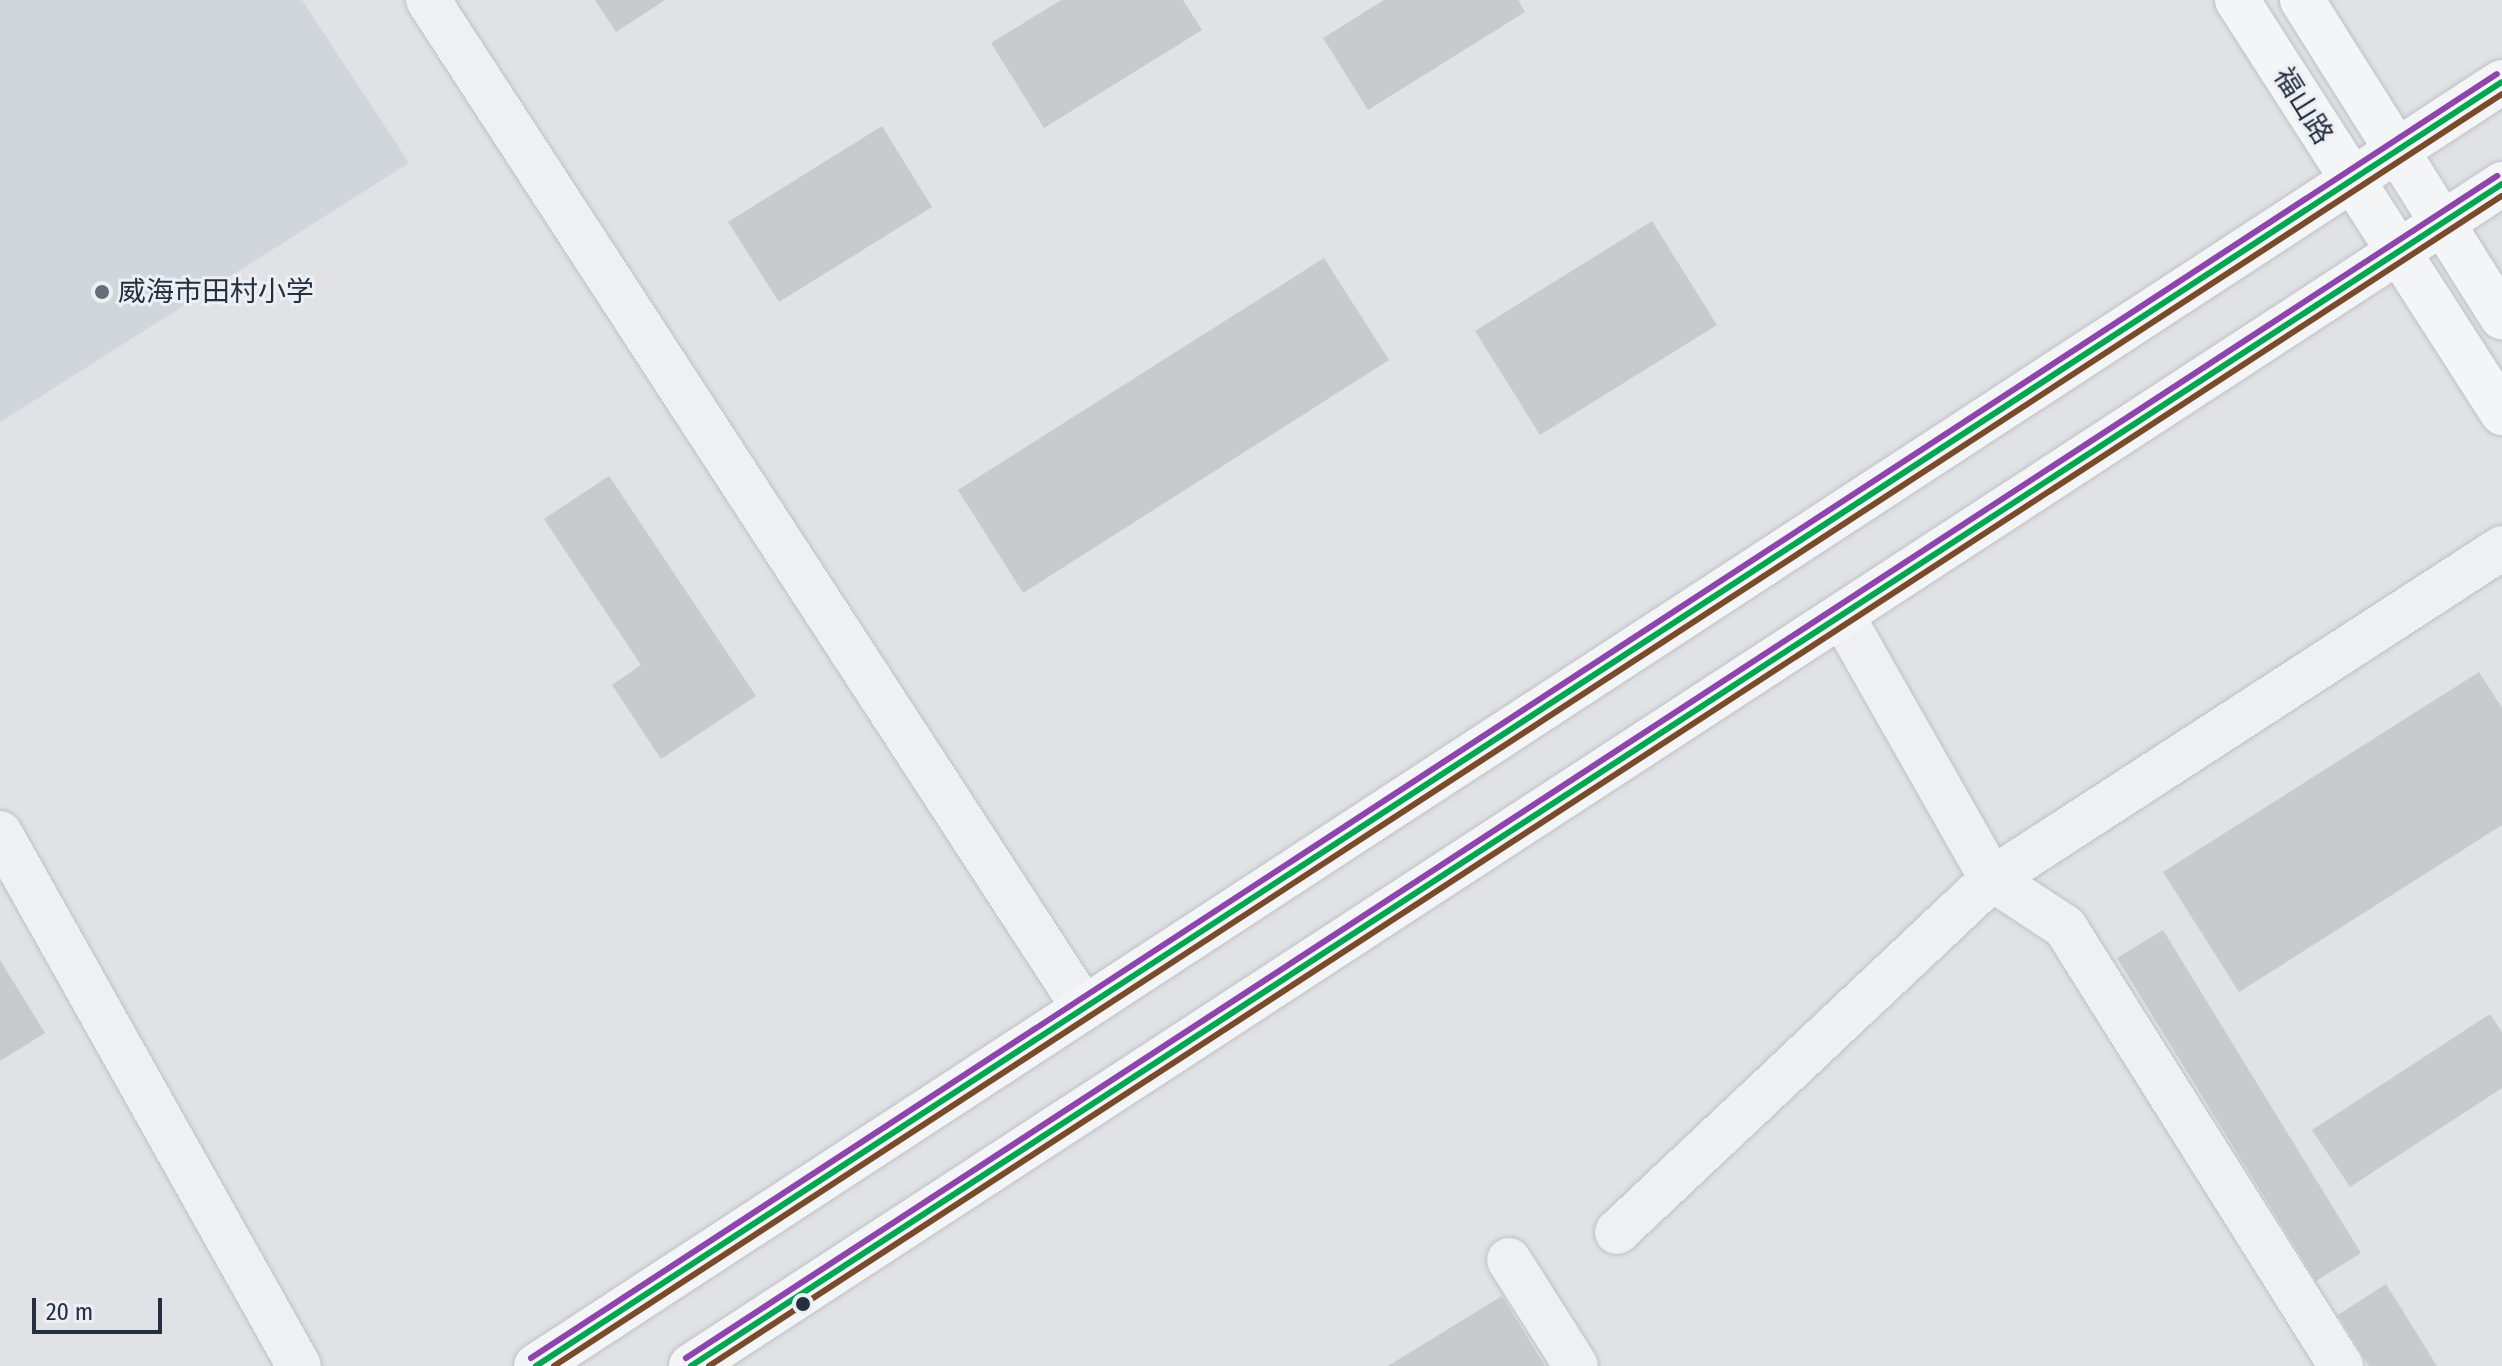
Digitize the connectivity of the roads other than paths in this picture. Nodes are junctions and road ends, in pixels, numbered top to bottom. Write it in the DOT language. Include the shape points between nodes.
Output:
graph roads {
  1 [pos="428,0"];
  2 [pos="2237,0"];
  3 [pos="2302,0"];
  4 [pos="2502,82"];
  5 [pos="2394,152"];
  6 [pos="2350,180"];
  7 [pos="2502,184"];
  8 [pos="2441,222"];
  9 [pos="2397,252"];
  10 [pos="2502,317"];
  11 [pos="2502,413"];
  12 [pos="2502,548"];
  13 [pos="1844,619"];
  14 [pos="0,833"];
  15 [pos="1992,879"];
  16 [pos="1082,1005"];
  17 [pos="1617,1232"];
  18 [pos="1509,1260"];
  19 [pos="299,1366"];
  20 [pos="536,1366"];
  21 [pos="691,1366"];
  22 [pos="1576,1366"];
  23 [pos="2341,1366"];
  1 -- 16 [label="street"];
  2 -- 6 [label="main road, 福山路"];
  3 -- 5 [label="main road"];
  4 -- 5 [label="main road"];
  5 -- 6 [label="main road"];
  5 -- 8 [label="main road"];
  6 -- 9 [label="main road, 福山路"];
  6 -- 16 [label="main road"];
  7 -- 8 [label="main road"];
  8 -- 9 [label="main road"];
  8 -- 10 [label="main road"];
  9 -- 11 [label="main road, 福山路"];
  9 -- 13 [label="main road"];
  12 -- 15 [label="street"];
  13 -- 15 [label="street"];
  13 -- 21 [label="main road"];
  14 -- 19 [label="street"];
  15 -- 17 [label="street"];
  15 -- 23 [label="street" via="2065,927"];
  16 -- 20 [label="main road"];
  18 -- 22 [label="street"];
}
